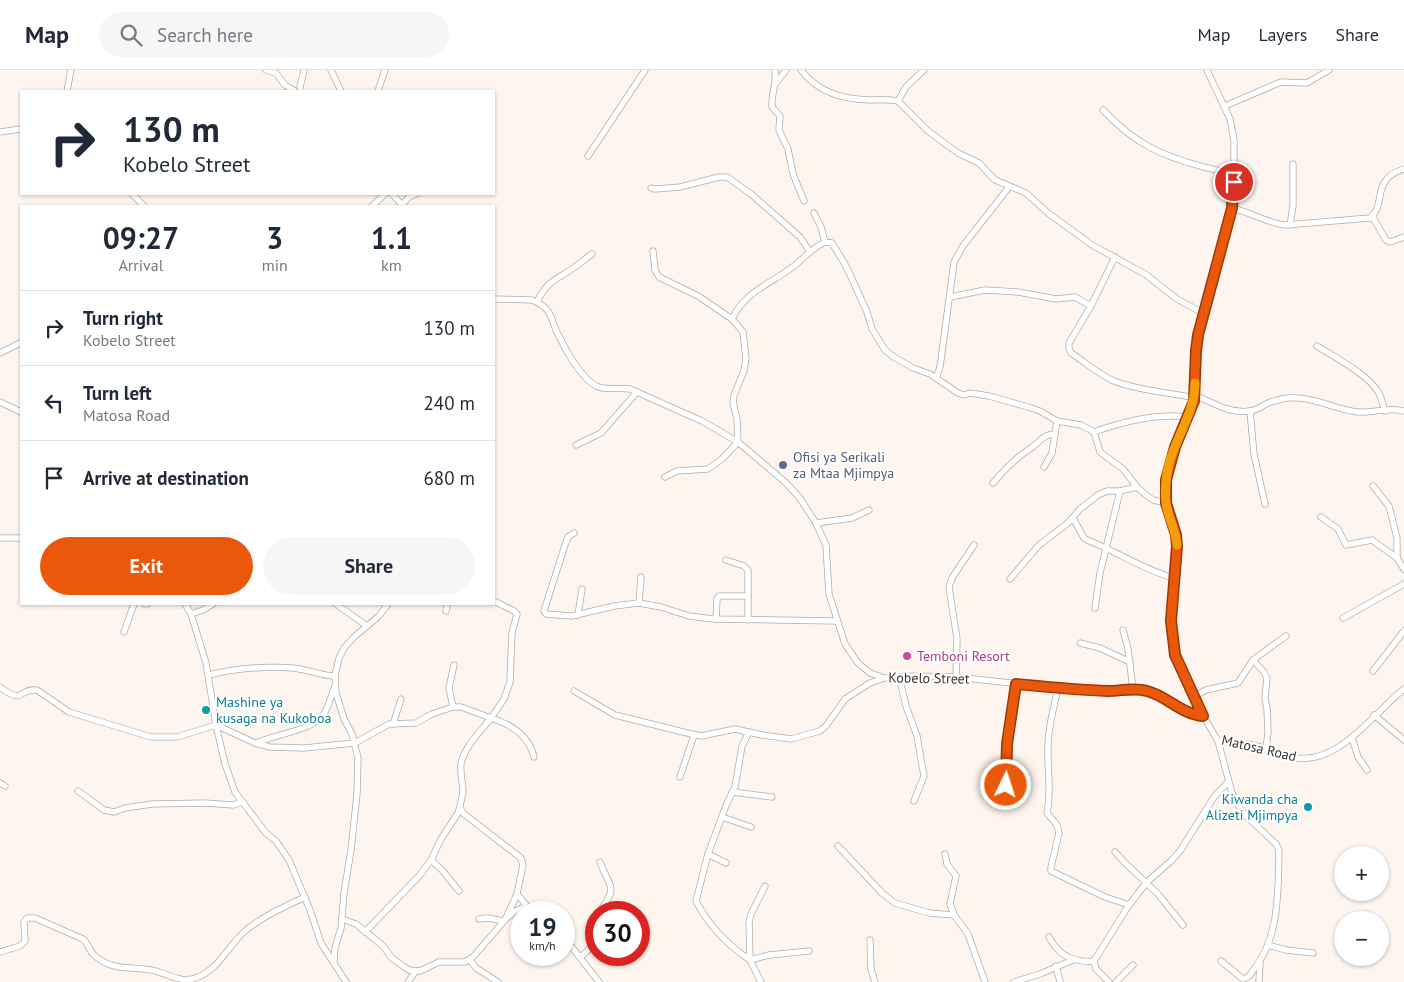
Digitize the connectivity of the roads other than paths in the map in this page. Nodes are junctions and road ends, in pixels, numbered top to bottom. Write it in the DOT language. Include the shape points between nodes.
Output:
graph roads {
  1 [pos="71,70"];
  2 [pos="266,70"];
  3 [pos="304,70"];
  4 [pos="331,70"];
  5 [pos="385,70"];
  6 [pos="646,70"];
  7 [pos="775,70"];
  8 [pos="786,70"];
  9 [pos="801,70"];
  10 [pos="924,70"];
  11 [pos="1207,70"];
  12 [pos="1328,70"];
  13 [pos="776,83"];
  14 [pos="67,90"];
  15 [pos="293,90"];
  16 [pos="301,90"];
  17 [pos="341,90"];
  18 [pos="378,90"];
  19 [pos="898,101"];
  20 [pos="1225,106"];
  21 [pos="1103,110"];
  22 [pos="20,128"];
  23 [pos="0,132"];
  24 [pos="588,156"];
  25 [pos="1293,164"];
  26 [pos="1404,169"];
  27 [pos="1234,173"];
  28 [pos="1008,187"];
  29 [pos="652,188"];
  30 [pos="133,195"];
  31 [pos="384,195"];
  32 [pos="393,195"];
  33 [pos="414,195"];
  34 [pos="804,201"];
  35 [pos="143,205"];
  36 [pos="373,205"];
  37 [pos="401,205"];
  38 [pos="403,205"];
  39 [pos="1232,208"];
  40 [pos="814,214"];
  41 [pos="1372,216"];
  42 [pos="1290,225"];
  43 [pos="1404,237"];
  44 [pos="825,242"];
  45 [pos="653,251"];
  46 [pos="810,252"];
  47 [pos="592,254"];
  48 [pos="1115,257"];
  49 [pos="950,297"];
  50 [pos="495,299"];
  51 [pos="537,302"];
  52 [pos="1091,306"];
  53 [pos="1204,313"];
  54 [pos="732,319"];
  55 [pos="20,343"];
  56 [pos="1317,346"];
  57 [pos="0,353"];
  58 [pos="936,378"];
  59 [pos="637,392"];
  60 [pos="1195,397"];
  61 [pos="0,402"];
  62 [pos="1385,410"];
  63 [pos="1250,411"];
  64 [pos="1404,411"];
  65 [pos="20,412"];
  66 [pos="1188,417"];
  67 [pos="1056,421"];
  68 [pos="1094,432"];
  69 [pos="1054,434"];
  70 [pos="738,442"];
  71 [pos="576,445"];
  72 [pos="1044,467"];
  73 [pos="665,477"];
  74 [pos="993,483"];
  75 [pos="1373,486"];
  76 [pos="1137,487"];
  77 [pos="1120,492"];
  78 [pos="1166,503"];
  79 [pos="1265,504"];
  80 [pos="869,510"];
  81 [pos="1321,517"];
  82 [pos="1073,518"];
  83 [pos="816,523"];
  84 [pos="574,533"];
  85 [pos="0,538"];
  86 [pos="20,538"];
  87 [pos="974,545"];
  88 [pos="1106,548"];
  89 [pos="1397,558"];
  90 [pos="726,560"];
  91 [pos="1404,569"];
  92 [pos="641,577"];
  93 [pos="1174,578"];
  94 [pos="1010,579"];
  95 [pos="1404,584"];
  96 [pos="582,589"];
  97 [pos="748,596"];
  98 [pos="495,602"];
  99 [pos="639,603"];
  100 [pos="134,605"];
  101 [pos="186,605"];
  102 [pos="211,605"];
  103 [pos="337,605"];
  104 [pos="387,605"];
  105 [pos="1095,608"];
  106 [pos="191,614"];
  107 [pos="578,615"];
  108 [pos="1344,618"];
  109 [pos="716,620"];
  110 [pos="748,620"];
  111 [pos="837,620"];
  112 [pos="367,626"];
  113 [pos="1123,630"];
  114 [pos="1404,631"];
  115 [pos="124,632"];
  116 [pos="1286,636"];
  117 [pos="1080,643"];
  118 [pos="1253,660"];
  119 [pos="1130,662"];
  120 [pos="454,665"];
  121 [pos="1373,671"];
  122 [pos="209,675"];
  123 [pos="335,676"];
  124 [pos="899,677"];
  125 [pos="956,677"];
  126 [pos="884,678"];
  127 [pos="1016,684"];
  128 [pos="335,686"];
  129 [pos="0,688"];
  130 [pos="1058,688"];
  131 [pos="1132,689"];
  132 [pos="1404,689"];
  133 [pos="574,691"];
  134 [pos="1194,696"];
  135 [pos="401,699"];
  136 [pos="453,707"];
  137 [pos="1374,715"];
  138 [pos="1203,716"];
  139 [pos="491,718"];
  140 [pos="393,724"];
  141 [pos="216,725"];
  142 [pos="749,732"];
  143 [pos="694,735"];
  144 [pos="1352,738"];
  145 [pos="1404,740"];
  146 [pos="1218,741"];
  147 [pos="255,743"];
  148 [pos="355,743"];
  149 [pos="1266,749"];
  150 [pos="534,757"];
  151 [pos="1367,770"];
  152 [pos="680,777"];
  153 [pos="1228,782"];
  154 [pos="78,791"];
  155 [pos="732,792"];
  156 [pos="772,797"];
  157 [pos="914,801"];
  158 [pos="243,802"];
  159 [pos="1004,802"];
  160 [pos="460,807"];
  161 [pos="722,817"];
  162 [pos="751,827"];
  163 [pos="838,846"];
  164 [pos="1115,852"];
  165 [pos="708,854"];
  166 [pos="945,854"];
  167 [pos="431,860"];
  168 [pos="600,862"];
  169 [pos="726,862"];
  170 [pos="1147,882"];
  171 [pos="765,886"];
  172 [pos="459,891"];
  173 [pos="517,894"];
  174 [pos="305,897"];
  175 [pos="523,901"];
  176 [pos="607,901"];
  177 [pos="1129,905"];
  178 [pos="954,915"];
  179 [pos="510,916"];
  180 [pos="342,919"];
  181 [pos="479,919"];
  182 [pos="505,920"];
  183 [pos="1183,925"];
  184 [pos="365,932"];
  185 [pos="1049,937"];
  186 [pos="870,940"];
  187 [pos="1268,945"];
  188 [pos="575,951"];
  189 [pos="809,951"];
  190 [pos="0,952"];
  191 [pos="585,953"];
  192 [pos="1313,953"];
  193 [pos="580,957"];
  194 [pos="470,960"];
  195 [pos="750,960"];
  196 [pos="1073,960"];
  197 [pos="1094,961"];
  198 [pos="1220,961"];
  199 [pos="334,962"];
  200 [pos="1260,962"];
  201 [pos="1133,965"];
  202 [pos="1056,966"];
  203 [pos="416,971"];
  204 [pos="346,982"];
  205 [pos="408,982"];
  206 [pos="498,982"];
  207 [pos="599,982"];
  208 [pos="761,982"];
  209 [pos="875,982"];
  210 [pos="985,982"];
  211 [pos="1014,982"];
  212 [pos="1060,982"];
  213 [pos="1109,982"];
  214 [pos="1116,982"];
  215 [pos="1259,982"];
  1 -- 14 [label="street"];
  2 -- 15 [label="street" via="276,73"];
  3 -- 16 [label="street"];
  4 -- 17 [label="street"];
  5 -- 18 [label="street"];
  6 -- 24 [label="street"];
  7 -- 13 [label="street"];
  8 -- 13 [label="street"];
  9 -- 19 [label="street" via="825,92"];
  10 -- 19 [label="street" via="906,87"];
  11 -- 20 [label="street, Matosa Road"];
  12 -- 20 [label="street" via="1307,83 1281,82"];
  13 -- 34 [label="street" via="772,107 780,116 778,130 788,149 793,174"];
  19 -- 28 [label="street" via="928,131 958,153 980,163"];
  20 -- 27 [label="street, Matosa Road" via="1233,131"];
  21 -- 27 [label="street" via="1130,136 1155,151 1187,163"];
  22 -- 23 [label="street"];
  25 -- 42 [label="street"];
  26 -- 41 [label="street" via="1390,175 1384,182"];
  27 -- 39 [label="street, Matosa Road"];
  28 -- 48 [label="street" via="1026,193 1092,245"];
  28 -- 49 [label="street" via="956,258"];
  29 -- 46 [label="street" via="680,187 727,177 800,237"];
  30 -- 35 [label="street"];
  31 -- 36 [label="street"];
  32 -- 37 [label="street"];
  33 -- 38 [label="street"];
  39 -- 42 [label="street" via="1276,224"];
  39 -- 53 [label="street, Matosa Road"];
  40 -- 44 [label="street"];
  41 -- 42 [label="street"];
  41 -- 43 [label="street" via="1386,240 1390,242"];
  44 -- 46 [label="street"];
  44 -- 58 [label="street" via="832,243 846,266 884,350"];
  45 -- 54 [label="street" via="659,277 698,296"];
  46 -- 54 [label="street" via="747,298"];
  47 -- 51 [label="street" via="548,284"];
  48 -- 52 [label="street"];
  48 -- 53 [label="street" via="1145,274 1177,299"];
  49 -- 52 [label="street" via="985,290 1018,292 1056,299 1075,297"];
  49 -- 58 [label="street"];
  50 -- 51 [label="street"];
  51 -- 59 [label="street, Kobelo Street" via="546,309 572,360 589,381 603,388 621,387"];
  52 -- 60 [label="street" via="1069,343 1071,353 1115,381"];
  53 -- 60 [label="street, Matosa Road" via="1196,351"];
  54 -- 70 [label="street" via="743,332 746,351 744,371 733,402"];
  55 -- 57 [label="street"];
  56 -- 62 [label="street" via="1353,368 1371,384 1380,394"];
  58 -- 67 [label="street" via="958,393 989,396 1028,407"];
  59 -- 70 [label="street, Kobelo Street" via="702,421"];
  59 -- 71 [label="street" via="601,433"];
  60 -- 63 [label="street" via="1224,408"];
  60 -- 66 [label="street, Matosa Road"];
  61 -- 65 [label="street"];
  62 -- 63 [label="street" via="1341,410 1314,400 1297,398 1269,403"];
  62 -- 64 [label="street"];
  63 -- 79 [label="street" via="1254,454"];
  66 -- 68 [label="street" via="1153,417"];
  66 -- 78 [label="street, Matosa Road" via="1170,459"];
  67 -- 68 [label="street" via="1081,425"];
  67 -- 69 [label="street"];
  68 -- 76 [label="street" via="1100,452 1126,472"];
  69 -- 72 [label="street" via="1051,457"];
  69 -- 74 [label="street" via="1047,435 1024,451"];
  70 -- 73 [label="street" via="708,469 677,471"];
  70 -- 83 [label="street, Kobelo Street" via="785,482"];
  75 -- 89 [label="street" via="1389,506 1397,538"];
  76 -- 77 [label="street"];
  76 -- 78 [label="street" via="1153,500"];
  77 -- 82 [label="street" via="1104,492"];
  77 -- 88 [label="street"];
  78 -- 93 [label="street, Matosa Road" via="1176,535"];
  80 -- 83 [label="street" via="852,518"];
  81 -- 89 [label="street" via="1338,529 1346,545 1370,540"];
  82 -- 88 [label="street" via="1084,538"];
  82 -- 94 [label="street" via="1039,545"];
  83 -- 111 [label="street, Kobelo Street" via="826,546 829,594"];
  84 -- 107 [label="street" via="565,544 544,613"];
  85 -- 86 [label="street"];
  87 -- 125 [label="street" via="948,587 958,650"];
  88 -- 93 [label="street" via="1154,572"];
  88 -- 105 [label="street"];
  89 -- 91 [label="street"];
  90 -- 97 [label="street" via="748,570"];
  92 -- 99 [label="street"];
  93 -- 134 [label="street, Matosa Road" via="1171,621 1175,655"];
  95 -- 108 [label="street"];
  96 -- 107 [label="street"];
  97 -- 109 [label="street" via="719,596"];
  97 -- 110 [label="street"];
  98 -- 139 [label="street" via="517,614 512,632 510,682 504,699"];
  99 -- 107 [label="street"];
  99 -- 109 [label="street"];
  100 -- 115 [label="street"];
  101 -- 106 [label="street"];
  102 -- 106 [label="street"];
  103 -- 112 [label="street"];
  104 -- 112 [label="street"];
  106 -- 122 [label="street"];
  109 -- 110 [label="street"];
  110 -- 111 [label="street"];
  111 -- 126 [label="street, Kobelo Street" via="850,654 870,673"];
  112 -- 123 [label="street" via="344,648"];
  113 -- 119 [label="street"];
  114 -- 121 [label="street"];
  116 -- 118 [label="street"];
  117 -- 119 [label="street"];
  118 -- 134 [label="street" via="1238,684 1206,690"];
  118 -- 149 [label="street" via="1267,678"];
  119 -- 131 [label="street"];
  120 -- 136 [label="street" via="449,688"];
  122 -- 123 [label="street" via="241,668 293,668"];
  122 -- 141 [label="street"];
  123 -- 128 [label="street"];
  124 -- 125 [label="street, Kobelo Street"];
  124 -- 126 [label="street, Kobelo Street"];
  124 -- 157 [label="street" via="917,736 924,776"];
  125 -- 127 [label="street, Kobelo Street"];
  126 -- 142 [label="street" via="846,699 820,731 791,739"];
  127 -- 130 [label="street, Kobelo Street"];
  127 -- 159 [label="street" via="1007,744"];
  128 -- 147 [label="street" via="320,719 304,728"];
  128 -- 148 [label="street"];
  129 -- 141 [label="street" via="15,697 37,690 69,712 151,737 177,737"];
  130 -- 131 [label="street, Kobelo Street"];
  130 -- 177 [label="street" via="1048,746 1050,796 1047,813 1059,833 1051,871"];
  131 -- 138 [label="street, Kobelo Street" via="1154,693 1187,712"];
  132 -- 137 [label="street, Matosa Road"];
  133 -- 143 [label="street" via="615,715"];
  134 -- 138 [label="street, Matosa Road"];
  135 -- 140 [label="street"];
  136 -- 139 [label="street"];
  136 -- 140 [label="street" via="410,725"];
  137 -- 144 [label="street, Matosa Road"];
  137 -- 145 [label="street"];
  138 -- 146 [label="street, Matosa Road"];
  139 -- 150 [label="street" via="522,734"];
  139 -- 160 [label="street" via="464,753"];
  140 -- 148 [label="street"];
  141 -- 147 [label="street"];
  141 -- 158 [label="street" via="230,781"];
  142 -- 143 [label="street" via="730,729 704,736"];
  142 -- 155 [label="street" via="742,746"];
  143 -- 152 [label="street"];
  144 -- 149 [label="street, Matosa Road" via="1312,758 1297,758"];
  144 -- 151 [label="street" via="1358,757"];
  146 -- 149 [label="street, Matosa Road"];
  146 -- 153 [label="street"];
  147 -- 148 [label="street" via="304,748"];
  148 -- 180 [label="street" via="357,794"];
  153 -- 170 [label="street" via="1214,797 1180,851"];
  153 -- 187 [label="street" via="1242,812 1279,850 1276,915"];
  154 -- 158 [label="street" via="104,810 114,812 152,804 233,805"];
  155 -- 156 [label="street"];
  155 -- 161 [label="street"];
  158 -- 174 [label="street" via="283,851"];
  160 -- 167 [label="street"];
  160 -- 173 [label="street" via="464,814 521,858 523,865"];
  161 -- 162 [label="street"];
  161 -- 165 [label="street"];
  163 -- 178 [label="street" via="895,903 929,913"];
  164 -- 170 [label="street"];
  165 -- 169 [label="street"];
  165 -- 195 [label="street" via="697,903 719,933"];
  166 -- 178 [label="street" via="947,864 956,876 950,904"];
  167 -- 172 [label="street"];
  167 -- 184 [label="street"];
  168 -- 176 [label="street" via="611,892"];
  170 -- 177 [label="street"];
  170 -- 183 [label="street"];
  171 -- 195 [label="street" via="749,922"];
  173 -- 175 [label="street"];
  173 -- 182 [label="street"];
  174 -- 190 [label="street" via="260,921 238,938 211,970 190,980 154,970 113,966 93,954 83,939 35,918 27,918 24,922 25,941 22,944"];
  174 -- 199 [label="street" via="321,944"];
  177 -- 197 [label="street"];
  178 -- 210 [label="street" via="968,934"];
  179 -- 182 [label="street"];
  180 -- 184 [label="street"];
  180 -- 199 [label="street"];
  181 -- 182 [label="street"];
  182 -- 194 [label="street"];
  184 -- 203 [label="street" via="392,958"];
  185 -- 196 [label="street" via="1059,952"];
  186 -- 209 [label="street"];
  187 -- 192 [label="street"];
  187 -- 200 [label="street"];
  188 -- 193 [label="street"];
  189 -- 195 [label="street"];
  191 -- 193 [label="street"];
  193 -- 207 [label="street"];
  194 -- 203 [label="street" via="439,962"];
  194 -- 206 [label="street" via="476,968"];
  195 -- 208 [label="street"];
  196 -- 197 [label="street"];
  196 -- 202 [label="street"];
  197 -- 213 [label="street" via="1096,969"];
  198 -- 200 [label="street" via="1243,979"];
  199 -- 204 [label="street"];
  200 -- 215 [label="street"];
  201 -- 214 [label="street"];
  202 -- 211 [label="street"];
  202 -- 212 [label="street"];
  203 -- 205 [label="street"];
}
